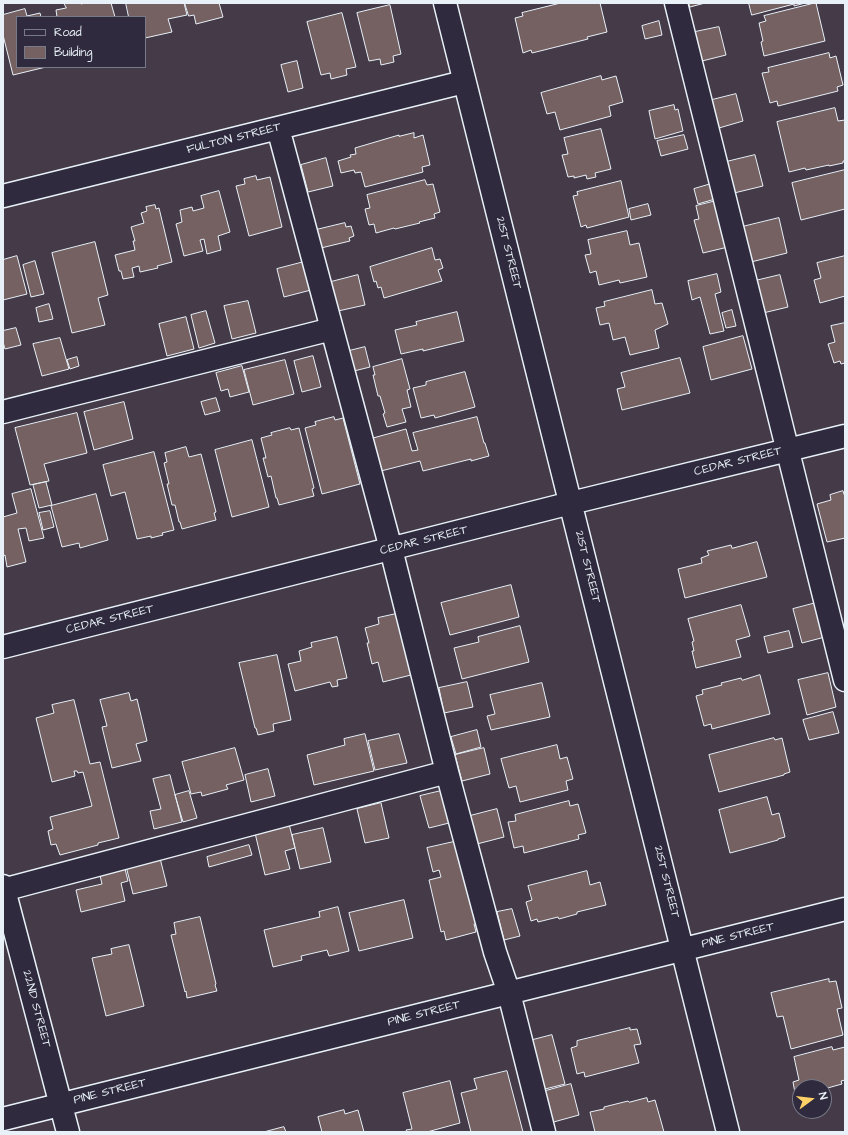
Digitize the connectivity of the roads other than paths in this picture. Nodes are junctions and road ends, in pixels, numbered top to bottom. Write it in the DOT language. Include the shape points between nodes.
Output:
graph roads {
  1 [pos="445,3"];
  2 [pos="676,3"];
  3 [pos="464,82"];
  4 [pos="278,128"];
  5 [pos="3,196"];
  6 [pos="332,329"];
  7 [pos="3,412"];
  8 [pos="845,436"];
  9 [pos="787,450"];
  10 [pos="571,503"];
  11 [pos="391,549"];
  12 [pos="3,647"];
  13 [pos="845,680"];
  14 [pos="447,772"];
  15 [pos="3,889"];
  16 [pos="845,909"];
  17 [pos="683,949"];
  18 [pos="509,993"];
  19 [pos="61,1104"];
  20 [pos="3,1119"];
  21 [pos="68,1132"];
  22 [pos="544,1132"];
  23 [pos="728,1132"];
  1 -- 3 [label="street, 21ST STREET"];
  2 -- 9 [label="street"];
  3 -- 4 [label="street, FULTON STREET"];
  3 -- 10 [label="street, 21ST STREET"];
  4 -- 5 [label="street, FULTON STREET"];
  4 -- 6 [label="street"];
  6 -- 7 [label="street"];
  6 -- 11 [label="street"];
  8 -- 9 [label="street, CEDAR STREET"];
  9 -- 10 [label="street, CEDAR STREET"];
  9 -- 13 [label="street"];
  10 -- 11 [label="street, CEDAR STREET"];
  10 -- 17 [label="street, 21ST STREET"];
  11 -- 12 [label="street, CEDAR STREET"];
  11 -- 14 [label="street"];
  14 -- 15 [label="street"];
  14 -- 18 [label="street" via="495,952"];
  15 -- 19 [label="street, 22ND STREET"];
  16 -- 17 [label="street, PINE STREET"];
  17 -- 18 [label="street, PINE STREET"];
  17 -- 23 [label="street, 21ST STREET"];
  18 -- 19 [label="street, PINE STREET"];
  18 -- 22 [label="street"];
  19 -- 20 [label="street, PINE STREET"];
  19 -- 21 [label="street, 22ND STREET"];
}
